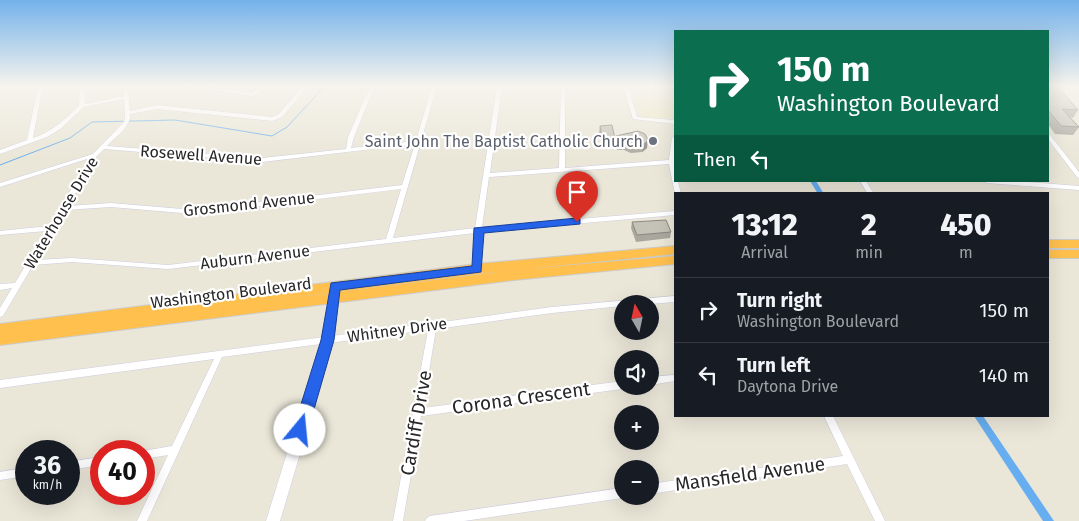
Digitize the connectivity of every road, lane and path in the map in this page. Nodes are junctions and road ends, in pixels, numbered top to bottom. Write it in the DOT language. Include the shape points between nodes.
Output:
graph roads {
  1 [pos="36,110"];
  2 [pos="77,110"];
  3 [pos="127,110"];
  4 [pos="148,110"];
  5 [pos="189,110"];
  6 [pos="285,110"];
  7 [pos="363,110"];
  8 [pos="428,110"];
  9 [pos="497,110"];
  10 [pos="563,110"];
  11 [pos="633,110"];
  12 [pos="127,118"];
  13 [pos="674,122"];
  14 [pos="1049,137"];
  15 [pos="30,141"];
  16 [pos="418,142"];
  17 [pos="674,146"];
  18 [pos="102,147"];
  19 [pos="348,150"];
  20 [pos="0,152"];
  21 [pos="95,155"];
  22 [pos="672,162"];
  23 [pos="562,169"];
  24 [pos="674,175"];
  25 [pos="488,176"];
  26 [pos="1079,176"];
  27 [pos="1016,182"];
  28 [pos="0,186"];
  29 [pos="405,187"];
  30 [pos="1079,188"];
  31 [pos="64,208"];
  32 [pos="674,213"];
  33 [pos="51,228"];
  34 [pos="478,230"];
  35 [pos="0,233"];
  36 [pos="389,240"];
  37 [pos="1049,244"];
  38 [pos="1079,244"];
  39 [pos="674,250"];
  40 [pos="1049,254"];
  41 [pos="1079,254"];
  42 [pos="674,260"];
  43 [pos="31,263"];
  44 [pos="477,269"];
  45 [pos="17,285"];
  46 [pos="0,287"];
  47 [pos="334,292"];
  48 [pos="674,299"];
  49 [pos="0,314"];
  50 [pos="433,325"];
  51 [pos="0,329"];
  52 [pos="0,339"];
  53 [pos="328,340"];
  54 [pos="220,354"];
  55 [pos="674,378"];
  56 [pos="659,380"];
  57 [pos="0,384"];
  58 [pos="614,386"];
  59 [pos="419,412"];
  60 [pos="829,417"];
  61 [pos="176,450"];
  62 [pos="155,453"];
  63 [pos="850,459"];
  64 [pos="15,474"];
  65 [pos="0,476"];
  66 [pos="659,488"];
  67 [pos="614,494"];
  68 [pos="142,521"];
  69 [pos="273,521"];
  70 [pos="398,521"];
  71 [pos="430,521"];
  72 [pos="880,521"];
  1 -- 15 [label="street"];
  2 -- 15 [label="street" via="58,128"];
  3 -- 12 [label="street"];
  4 -- 12 [label="street"];
  5 -- 6 [label="street" via="273,119"];
  7 -- 19 [label="street"];
  8 -- 16 [label="street"];
  9 -- 25 [label="street"];
  10 -- 23 [label="street"];
  11 -- 13 [label="street" via="635,118"];
  12 -- 18 [label="street, Waterhouse Drive"];
  14 -- 26 [label="street"];
  15 -- 20 [label="street"];
  16 -- 19 [label="street, Rosewell Avenue"];
  16 -- 29 [label="street"];
  17 -- 22 [label="street"];
  18 -- 19 [label="street, Rosewell Avenue" via="262,160"];
  18 -- 21 [label="street, Waterhouse Drive"];
  21 -- 28 [label="street"];
  21 -- 31 [label="street, Waterhouse Drive"];
  22 -- 23 [label="street"];
  22 -- 24 [label="street"];
  23 -- 25 [label="street"];
  25 -- 34 [label="street"];
  27 -- 30 [label="street"];
  29 -- 31 [label="street, Grosmond Avenue" via="194,212 111,205"];
  29 -- 36 [label="street"];
  31 -- 33 [label="street, Waterhouse Drive"];
  32 -- 34 [label="street, Auburn Avenue"];
  33 -- 35 [label="street"];
  33 -- 43 [label="street, Waterhouse Drive"];
  34 -- 36 [label="street, Auburn Avenue"];
  34 -- 44 [label="street"];
  36 -- 43 [label="street, Auburn Avenue" via="168,267 72,260"];
  37 -- 38 [label="highway"];
  39 -- 44 [label="highway, Washington Boulevard"];
  40 -- 41 [label="highway"];
  42 -- 47 [label="highway, Washington Boulevard"];
  43 -- 45 [label="street, Waterhouse Drive"];
  44 -- 47 [label="highway, Washington Boulevard"];
  45 -- 46 [label="street"];
  45 -- 49 [label="street, Waterhouse Drive"];
  47 -- 51 [label="highway, Washington Boulevard"];
  47 -- 52 [label="highway, Washington Boulevard"];
  47 -- 53 [label="street"];
  48 -- 50 [label="street, Whitney Drive"];
  50 -- 53 [label="street, Whitney Drive"];
  50 -- 59 [label="street, Cardiff Drive"];
  53 -- 54 [label="street, Whitney Drive"];
  53 -- 69 [label="street"];
  54 -- 57 [label="street, Whitney Drive"];
  54 -- 61 [label="street"];
  55 -- 56 [label="street"];
  58 -- 59 [label="street, Corona Crescent"];
  59 -- 70 [label="street, Cardiff Drive"];
  60 -- 63 [label="street"];
  61 -- 62 [label="street"];
  61 -- 68 [label="street"];
  63 -- 66 [label="street, Mansfield Avenue"];
  63 -- 72 [label="street"];
  64 -- 65 [label="street"];
  67 -- 71 [label="street"];
}
